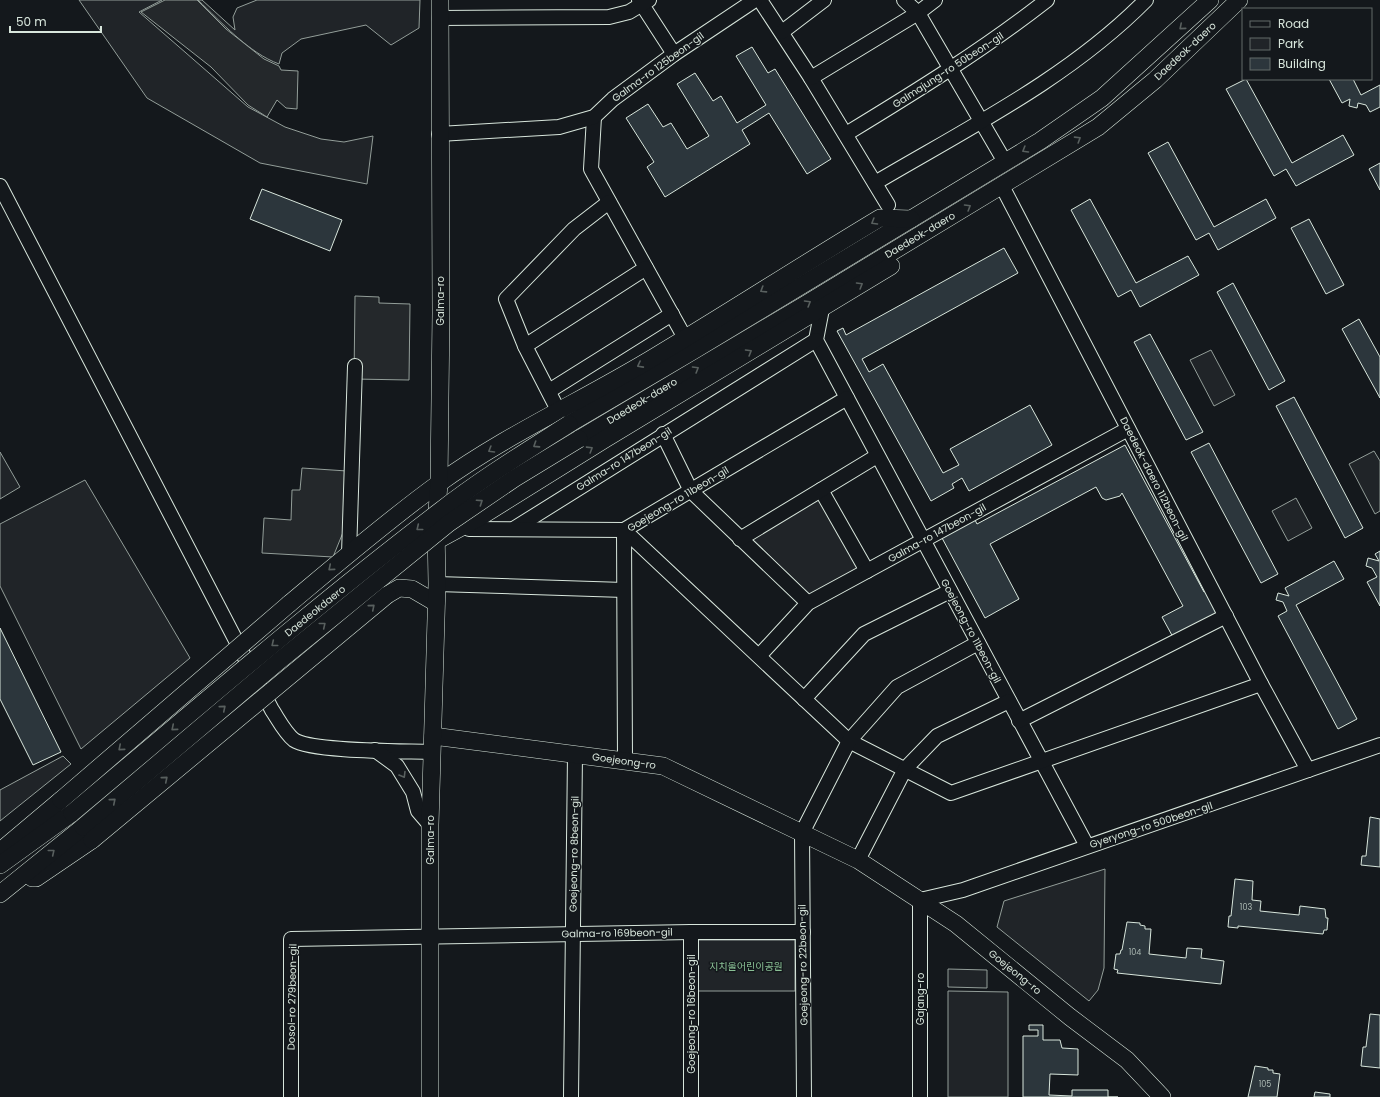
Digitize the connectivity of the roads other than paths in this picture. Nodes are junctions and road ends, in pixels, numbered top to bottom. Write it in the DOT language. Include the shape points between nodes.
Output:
graph roads {
  1 [pos="440,0"];
  2 [pos="755,0"];
  3 [pos="760,0"];
  4 [pos="824,0"];
  5 [pos="904,0"];
  6 [pos="936,0"];
  7 [pos="1047,0"];
  8 [pos="1146,0"];
  9 [pos="1210,0"];
  10 [pos="1239,0"];
  11 [pos="643,2"];
  12 [pos="918,13"];
  13 [pos="439,18"];
  14 [pos="782,32"];
  15 [pos="674,54"];
  16 [pos="951,69"];
  17 [pos="811,78"];
  18 [pos="594,117"];
  19 [pos="980,121"];
  20 [pos="439,134"];
  21 [pos="846,134"];
  22 [pos="1005,162"];
  23 [pos="875,183"];
  24 [pos="0,186"];
  25 [pos="1002,186"];
  26 [pos="609,202"];
  27 [pos="888,204"];
  28 [pos="912,219"];
  29 [pos="919,236"];
  30 [pos="809,260"];
  31 [pos="646,268"];
  32 [pos="778,299"];
  33 [pos="822,309"];
  34 [pos="672,314"];
  35 [pos="685,338"];
  36 [pos="816,340"];
  37 [pos="525,346"];
  38 [pos="355,366"];
  39 [pos="549,391"];
  40 [pos="847,398"];
  41 [pos="558,410"];
  42 [pos="569,424"];
  43 [pos="1128,429"];
  44 [pos="663,434"];
  45 [pos="578,439"];
  46 [pos="877,456"];
  47 [pos="439,483"];
  48 [pos="822,490"];
  49 [pos="691,491"];
  50 [pos="515,528"];
  51 [pos="469,529"];
  52 [pos="624,530"];
  53 [pos="740,539"];
  54 [pos="436,541"];
  55 [pos="923,541"];
  56 [pos="349,554"];
  57 [pos="867,571"];
  58 [pos="437,584"];
  59 [pos="624,590"];
  60 [pos="950,591"];
  61 [pos="436,602"];
  62 [pos="808,603"];
  63 [pos="1226,616"];
  64 [pos="978,643"];
  65 [pos="759,656"];
  66 [pos="1261,684"];
  67 [pos="804,698"];
  68 [pos="1009,701"];
  69 [pos="1019,720"];
  70 [pos="849,740"];
  71 [pos="432,744"];
  72 [pos="1380,744"];
  73 [pos="374,750"];
  74 [pos="575,755"];
  75 [pos="625,761"];
  76 [pos="1041,761"];
  77 [pos="905,769"];
  78 [pos="1308,770"];
  79 [pos="430,825"];
  80 [pos="802,833"];
  81 [pos="87,834"];
  82 [pos="1087,846"];
  83 [pos="858,860"];
  84 [pos="1,864"];
  85 [pos="0,894"];
  86 [pos="920,900"];
  87 [pos="690,932"];
  88 [pos="803,932"];
  89 [pos="573,934"];
  90 [pos="431,938"];
  91 [pos="291,1097"];
  92 [pos="430,1097"];
  93 [pos="571,1097"];
  94 [pos="690,1097"];
  95 [pos="804,1097"];
  96 [pos="920,1097"];
  97 [pos="1162,1097"];
  1 -- 13 [label="main road, Galma-ro"];
  2 -- 15 [label="street, Galma-ro 125beon-gil"];
  3 -- 14 [label="street"];
  4 -- 14 [label="street"];
  5 -- 12 [label="street"];
  6 -- 12 [label="street"];
  7 -- 16 [label="street, Galmajung-ro 50beon-gil" via="1007,32"];
  8 -- 19 [label="street" via="1133,14 1060,71 1004,109"];
  9 -- 22 [label="main road, Daedeok-daero, one-way" via="1102,98"];
  25 -- 10 [label="main road, Daedeok-daero, one-way" via="1098,126 1155,80"];
  11 -- 13 [label="street" via="629,12 608,17"];
  11 -- 15 [label="street"];
  12 -- 16 [label="street"];
  12 -- 17 [label="street"];
  13 -- 20 [label="main road, Galma-ro"];
  14 -- 17 [label="street"];
  15 -- 18 [label="street, Galma-ro 125beon-gil" via="612,98"];
  16 -- 19 [label="street"];
  16 -- 21 [label="street, Galmajung-ro 50beon-gil"];
  17 -- 21 [label="street"];
  18 -- 20 [label="street" via="559,127"];
  18 -- 26 [label="street" via="591,169"];
  19 -- 22 [label="street"];
  19 -- 23 [label="street"];
  20 -- 47 [label="main road, Galma-ro"];
  21 -- 23 [label="street"];
  22 -- 28 [label="main road, Daedeok-daero"];
  23 -- 27 [label="street"];
  24 -- 73 [label="street" via="272,710 294,740 315,747"];
  29 -- 25 [label="main road, Daedeok-daero, one-way"];
  25 -- 43 [label="street, Daedeok-daero 112beon-gil"];
  26 -- 31 [label="street"];
  26 -- 37 [label="street" via="574,229 506,299"];
  28 -- 30 [label="main road, one-way" via="880,218"];
  28 -- 32 [label="main road, Daedeok-daero"];
  33 -- 29 [label="main road, one-way" via="890,267"];
  45 -- 29 [label="main road, Daedeok-daero, one-way"];
  30 -- 32 [label="main road"];
  30 -- 35 [label="main road, one-way"];
  31 -- 34 [label="street"];
  31 -- 37 [label="street"];
  32 -- 42 [label="main road, Daedeok-daero"];
  33 -- 36 [label="street"];
  54 -- 33 [label="main road, one-way" via="480,517"];
  34 -- 35 [label="street"];
  34 -- 39 [label="street"];
  35 -- 41 [label="main road, one-way"];
  36 -- 40 [label="street, Goejeong-ro 11beon-gil"];
  36 -- 44 [label="street, Galma-ro 147beon-gil"];
  37 -- 39 [label="street"];
  38 -- 56 [label="street"];
  39 -- 41 [label="street"];
  40 -- 46 [label="street, Goejeong-ro 11beon-gil"];
  40 -- 49 [label="street, Goejeong-ro 11beon-gil"];
  41 -- 47 [label="main road, one-way"];
  42 -- 84 [label="main road, Daedeokdaero, one-way, bridge" via="440,510 266,650 72,813"];
  43 -- 55 [label="street, Galma-ro 147beon-gil"];
  43 -- 63 [label="street, Daedeok-daero 112beon-gil"];
  44 -- 49 [label="street"];
  44 -- 50 [label="street, Galma-ro 147beon-gil"];
  81 -- 45 [label="main road, Daedeokdaero, one-way, bridge" via="279,661 449,523"];
  46 -- 48 [label="street"];
  46 -- 55 [label="street, Goejeong-ro 11beon-gil"];
  47 -- 54 [label="main road, Galma-ro"];
  47 -- 56 [label="main road"];
  48 -- 53 [label="street"];
  48 -- 57 [label="street"];
  49 -- 52 [label="street, Goejeong-ro 11beon-gil"];
  49 -- 53 [label="street"];
  50 -- 51 [label="street"];
  50 -- 52 [label="street"];
  52 -- 59 [label="street, Goejeong-ro 11beon-gil"];
  52 -- 65 [label="street"];
  53 -- 62 [label="street"];
  54 -- 58 [label="main road, Galma-ro"];
  55 -- 57 [label="street, Galma-ro 147beon-gil"];
  55 -- 60 [label="street, Goejeong-ro 11beon-gil"];
  56 -- 84 [label="main road, one-way, bridge" via="4,848"];
  57 -- 62 [label="street, Galma-ro 147beon-gil"];
  58 -- 59 [label="street"];
  58 -- 61 [label="main road, Galma-ro"];
  59 -- 75 [label="street, Goejeong-ro 11beon-gil"];
  60 -- 64 [label="street, Goejeong-ro 11beon-gil"];
  60 -- 67 [label="street" via="864,634"];
  61 -- 71 [label="main road, Galma-ro"];
  81 -- 61 [label="main road, one-way, bridge" via="387,595 399,588 412,589"];
  62 -- 65 [label="street, Galma-ro 147beon-gil"];
  63 -- 66 [label="street, Daedeok-daero 112beon-gil"];
  63 -- 69 [label="street"];
  64 -- 68 [label="street, Goejeong-ro 11beon-gil"];
  64 -- 70 [label="street" via="897,688"];
  65 -- 67 [label="street"];
  66 -- 76 [label="street"];
  66 -- 78 [label="street, Daedeok-daero 112beon-gil"];
  67 -- 70 [label="street"];
  68 -- 69 [label="street, Goejeong-ro 11beon-gil"];
  68 -- 77 [label="street" via="937,736"];
  69 -- 76 [label="street, Goejeong-ro 11beon-gil"];
  70 -- 77 [label="street"];
  70 -- 80 [label="street"];
  71 -- 73 [label="street"];
  71 -- 74 [label="main road, Goejeong-ro"];
  71 -- 79 [label="main road, Galma-ro"];
  72 -- 78 [label="street, Gyeryong-ro 500beon-gil"];
  73 -- 79 [label="street, one-way" via="397,766 413,792 418,811"];
  74 -- 75 [label="main road, Goejeong-ro"];
  74 -- 89 [label="street, Goejeong-ro 8beon-gil"];
  75 -- 80 [label="main road, Goejeong-ro" via="663,766"];
  76 -- 77 [label="street" via="951,793"];
  76 -- 82 [label="street, Goejeong-ro 11beon-gil"];
  77 -- 83 [label="street"];
  78 -- 82 [label="street, Gyeryong-ro 500beon-gil"];
  79 -- 90 [label="main road, Galma-ro"];
  80 -- 83 [label="main road, Goejeong-ro"];
  80 -- 88 [label="street, Goejeong-ro 22beon-gil"];
  85 -- 81 [label="main road, one-way"];
  82 -- 86 [label="street, Gyeryong-ro 500beon-gil" via="963,890"];
  83 -- 86 [label="main road, Goejeong-ro"];
  86 -- 96 [label="street, Gajang-ro"];
  86 -- 97 [label="main road, Goejeong-ro" via="956,924 1127,1060"];
  87 -- 88 [label="street, Galma-ro 169beon-gil"];
  87 -- 89 [label="street, Galma-ro 169beon-gil"];
  87 -- 94 [label="street, Goejeong-ro 16beon-gil"];
  88 -- 95 [label="street, Goejeong-ro 22beon-gil"];
  89 -- 90 [label="street, Galma-ro 169beon-gil"];
  89 -- 93 [label="street, Goejeong-ro 8beon-gil"];
  90 -- 91 [label="street, Dosol-ro 279beon-gil" via="291,940"];
  90 -- 92 [label="main road, Galma-ro"];
}
